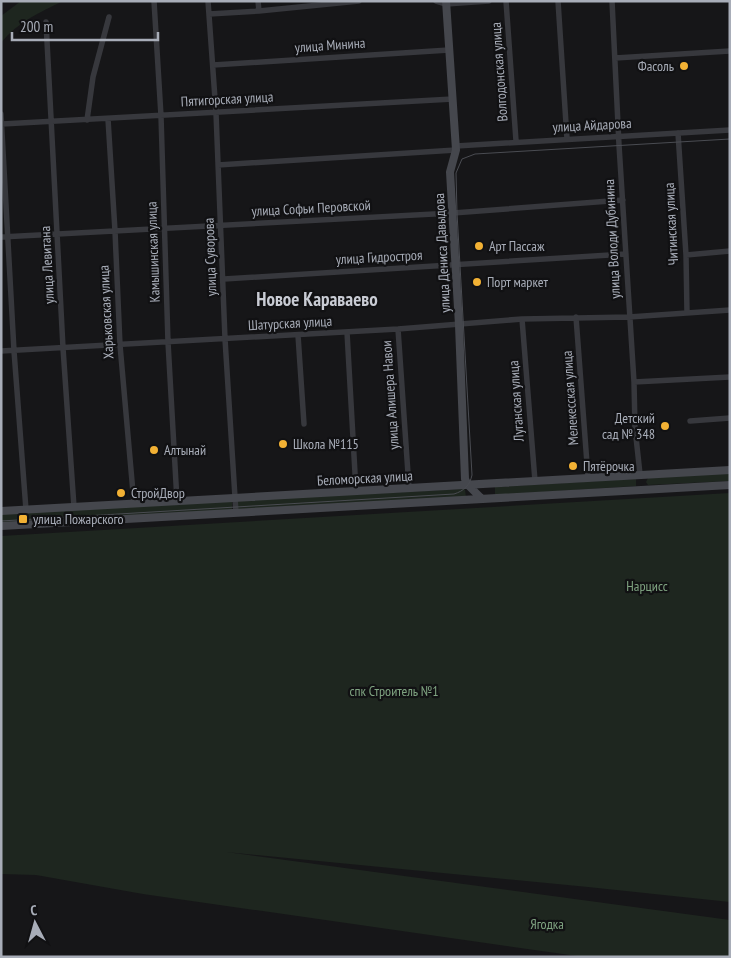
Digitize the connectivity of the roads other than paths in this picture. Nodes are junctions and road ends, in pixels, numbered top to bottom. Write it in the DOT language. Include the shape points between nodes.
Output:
graph roads {
  1 [pos="154,1"];
  2 [pos="208,1"];
  3 [pos="258,1"];
  4 [pos="359,1"];
  5 [pos="436,1"];
  6 [pos="489,1"];
  7 [pos="506,1"];
  8 [pos="558,1"];
  9 [pos="612,1"];
  10 [pos="446,2"];
  11 [pos="308,4"];
  12 [pos="259,11"];
  13 [pos="209,14"];
  14 [pos="109,16"];
  15 [pos="46,22"];
  16 [pos="449,50"];
  17 [pos="730,51"];
  18 [pos="615,58"];
  19 [pos="213,65"];
  20 [pos="453,99"];
  21 [pos="216,113"];
  22 [pos="1,114"];
  23 [pos="161,116"];
  24 [pos="108,118"];
  25 [pos="87,120"];
  26 [pos="52,122"];
  27 [pos="2,124"];
  28 [pos="730,130"];
  29 [pos="678,133"];
  30 [pos="619,136"];
  31 [pos="567,139"];
  32 [pos="516,142"];
  33 [pos="456,148"];
  34 [pos="218,166"];
  35 [pos="623,200"];
  36 [pos="453,213"];
  37 [pos="221,225"];
  38 [pos="164,228"];
  39 [pos="116,231"];
  40 [pos="58,234"];
  41 [pos="1,237"];
  42 [pos="9,237"];
  43 [pos="730,251"];
  44 [pos="626,254"];
  45 [pos="686,256"];
  46 [pos="456,265"];
  47 [pos="224,279"];
  48 [pos="730,310"];
  49 [pos="687,313"];
  50 [pos="576,317"];
  51 [pos="629,317"];
  52 [pos="522,319"];
  53 [pos="459,325"];
  54 [pos="398,329"];
  55 [pos="347,332"];
  56 [pos="298,335"];
  57 [pos="225,339"];
  58 [pos="168,342"];
  59 [pos="120,345"];
  60 [pos="63,348"];
  61 [pos="1,351"];
  62 [pos="14,351"];
  63 [pos="730,377"];
  64 [pos="634,382"];
  65 [pos="730,418"];
  66 [pos="690,421"];
  67 [pos="304,424"];
  68 [pos="730,470"];
  69 [pos="640,474"];
  70 [pos="588,477"];
  71 [pos="535,481"];
  72 [pos="730,484"];
  73 [pos="468,485"];
  74 [pos="409,488"];
  75 [pos="641,490"];
  76 [pos="356,491"];
  77 [pos="235,498"];
  78 [pos="482,498"];
  79 [pos="177,501"];
  80 [pos="134,504"];
  81 [pos="74,507"];
  82 [pos="26,510"];
  83 [pos="1,511"];
  84 [pos="236,512"];
  85 [pos="1,526"];
  1 -- 23 [label="street, Камышинская улица"];
  2 -- 13 [label="street, улица Суворова"];
  3 -- 12 [label="street"];
  4 -- 11 [label="street"];
  5 -- 10 [label="street"];
  6 -- 10 [label="street"];
  7 -- 32 [label="street, Волгодонская улица"];
  8 -- 31 [label="street"];
  9 -- 18 [label="street, улица Володи Дубинина"];
  10 -- 16 [label="main road, улица Дениса Давыдова"];
  11 -- 12 [label="street"];
  12 -- 13 [label="street"];
  13 -- 19 [label="street, улица Суворова"];
  14 -- 25 [label="street" via="93,77"];
  15 -- 26 [label="street, улица Левитана"];
  16 -- 19 [label="street, улица Минина"];
  16 -- 20 [label="main road, улица Дениса Давыдова"];
  17 -- 18 [label="street"];
  18 -- 30 [label="street, улица Володи Дубинина"];
  19 -- 21 [label="street, улица Суворова"];
  20 -- 21 [label="street, Пятигорская улица"];
  20 -- 33 [label="main road, улица Дениса Давыдова"];
  21 -- 23 [label="street, Пятигорская улица"];
  21 -- 34 [label="street, улица Суворова"];
  22 -- 27 [label="street"];
  23 -- 24 [label="street, Пятигорская улица"];
  23 -- 38 [label="street, Камышинская улица"];
  24 -- 25 [label="street, Пятигорская улица"];
  24 -- 39 [label="street, Харьковская улица"];
  25 -- 26 [label="street, Пятигорская улица"];
  26 -- 27 [label="street, Пятигорская улица"];
  26 -- 40 [label="street, улица Левитана"];
  27 -- 42 [label="street"];
  28 -- 29 [label="street, улица Айдарова"];
  29 -- 30 [label="street, улица Айдарова"];
  29 -- 45 [label="street, Читинская улица"];
  30 -- 31 [label="street, улица Айдарова"];
  30 -- 35 [label="street, улица Володи Дубинина"];
  31 -- 32 [label="street, улица Айдарова"];
  32 -- 33 [label="street, улица Айдарова"];
  33 -- 34 [label="street, улица Айдарова"];
  33 -- 36 [label="main road, улица Дениса Давыдова" via="450,172"];
  34 -- 37 [label="street, улица Суворова"];
  35 -- 36 [label="street, улица Софьи Перовской"];
  35 -- 44 [label="street, улица Володи Дубинина"];
  36 -- 37 [label="street, улица Софьи Перовской"];
  36 -- 46 [label="main road, улица Дениса Давыдова"];
  37 -- 38 [label="street, улица Софьи Перовской"];
  37 -- 47 [label="street, улица Суворова"];
  38 -- 39 [label="street, улица Софьи Перовской"];
  38 -- 58 [label="street, Камышинская улица"];
  39 -- 40 [label="street, улица Софьи Перовской"];
  39 -- 59 [label="street, Харьковская улица"];
  40 -- 42 [label="street, улица Софьи Перовской"];
  40 -- 60 [label="street, улица Левитана"];
  41 -- 42 [label="street, улица Софьи Перовской"];
  42 -- 62 [label="street"];
  43 -- 45 [label="street"];
  44 -- 46 [label="street, улица Гидростроя"];
  44 -- 51 [label="street, улица Володи Дубинина"];
  45 -- 49 [label="street, Читинская улица"];
  46 -- 47 [label="street, улица Гидростроя"];
  46 -- 53 [label="main road, улица Дениса Давыдова"];
  47 -- 57 [label="street, улица Суворова"];
  48 -- 49 [label="street, Шатурская улица"];
  49 -- 51 [label="street, Шатурская улица"];
  50 -- 51 [label="street, Шатурская улица"];
  50 -- 52 [label="street, Шатурская улица"];
  50 -- 70 [label="street, Мелекесская улица"];
  51 -- 64 [label="street, улица Володи Дубинина"];
  52 -- 53 [label="street, Шатурская улица"];
  52 -- 71 [label="street, Луганская улица"];
  53 -- 54 [label="street, Шатурская улица"];
  53 -- 73 [label="main road, улица Дениса Давыдова" via="465,479"];
  54 -- 55 [label="street, Шатурская улица"];
  54 -- 74 [label="street, улица Алишера Навои"];
  55 -- 56 [label="street, Шатурская улица"];
  55 -- 76 [label="street"];
  56 -- 57 [label="street, Шатурская улица"];
  56 -- 67 [label="street"];
  57 -- 58 [label="street, Шатурская улица"];
  57 -- 77 [label="street, улица Суворова"];
  58 -- 59 [label="street, Шатурская улица"];
  58 -- 79 [label="street, Камышинская улица"];
  59 -- 60 [label="street, Шатурская улица"];
  59 -- 80 [label="street, Харьковская улица"];
  60 -- 62 [label="street, Шатурская улица"];
  60 -- 81 [label="street, улица Левитана"];
  61 -- 62 [label="street, Шатурская улица"];
  62 -- 82 [label="street"];
  63 -- 64 [label="street"];
  64 -- 69 [label="street, улица Володи Дубинина"];
  65 -- 66 [label="street"];
  68 -- 69 [label="main road, Беломорская улица"];
  69 -- 70 [label="main road, Беломорская улица"];
  69 -- 75 [label="main road"];
  70 -- 71 [label="main road, Беломорская улица"];
  71 -- 73 [label="main road, Беломорская улица"];
  72 -- 75 [label="main road, Беломорская улица"];
  73 -- 74 [label="main road, Беломорская улица"];
  73 -- 78 [label="main road"];
  74 -- 76 [label="main road, Беломорская улица"];
  75 -- 78 [label="main road, Беломорская улица"];
  76 -- 77 [label="main road, Беломорская улица"];
  77 -- 79 [label="main road, Беломорская улица"];
  77 -- 84 [label="street, улица Суворова"];
  78 -- 84 [label="main road, Беломорская улица"];
  79 -- 80 [label="main road, Беломорская улица"];
  80 -- 81 [label="main road, Беломорская улица"];
  81 -- 82 [label="main road, Беломорская улица"];
  82 -- 83 [label="main road, Беломорская улица"];
  84 -- 85 [label="main road, Беломорская улица"];
}
